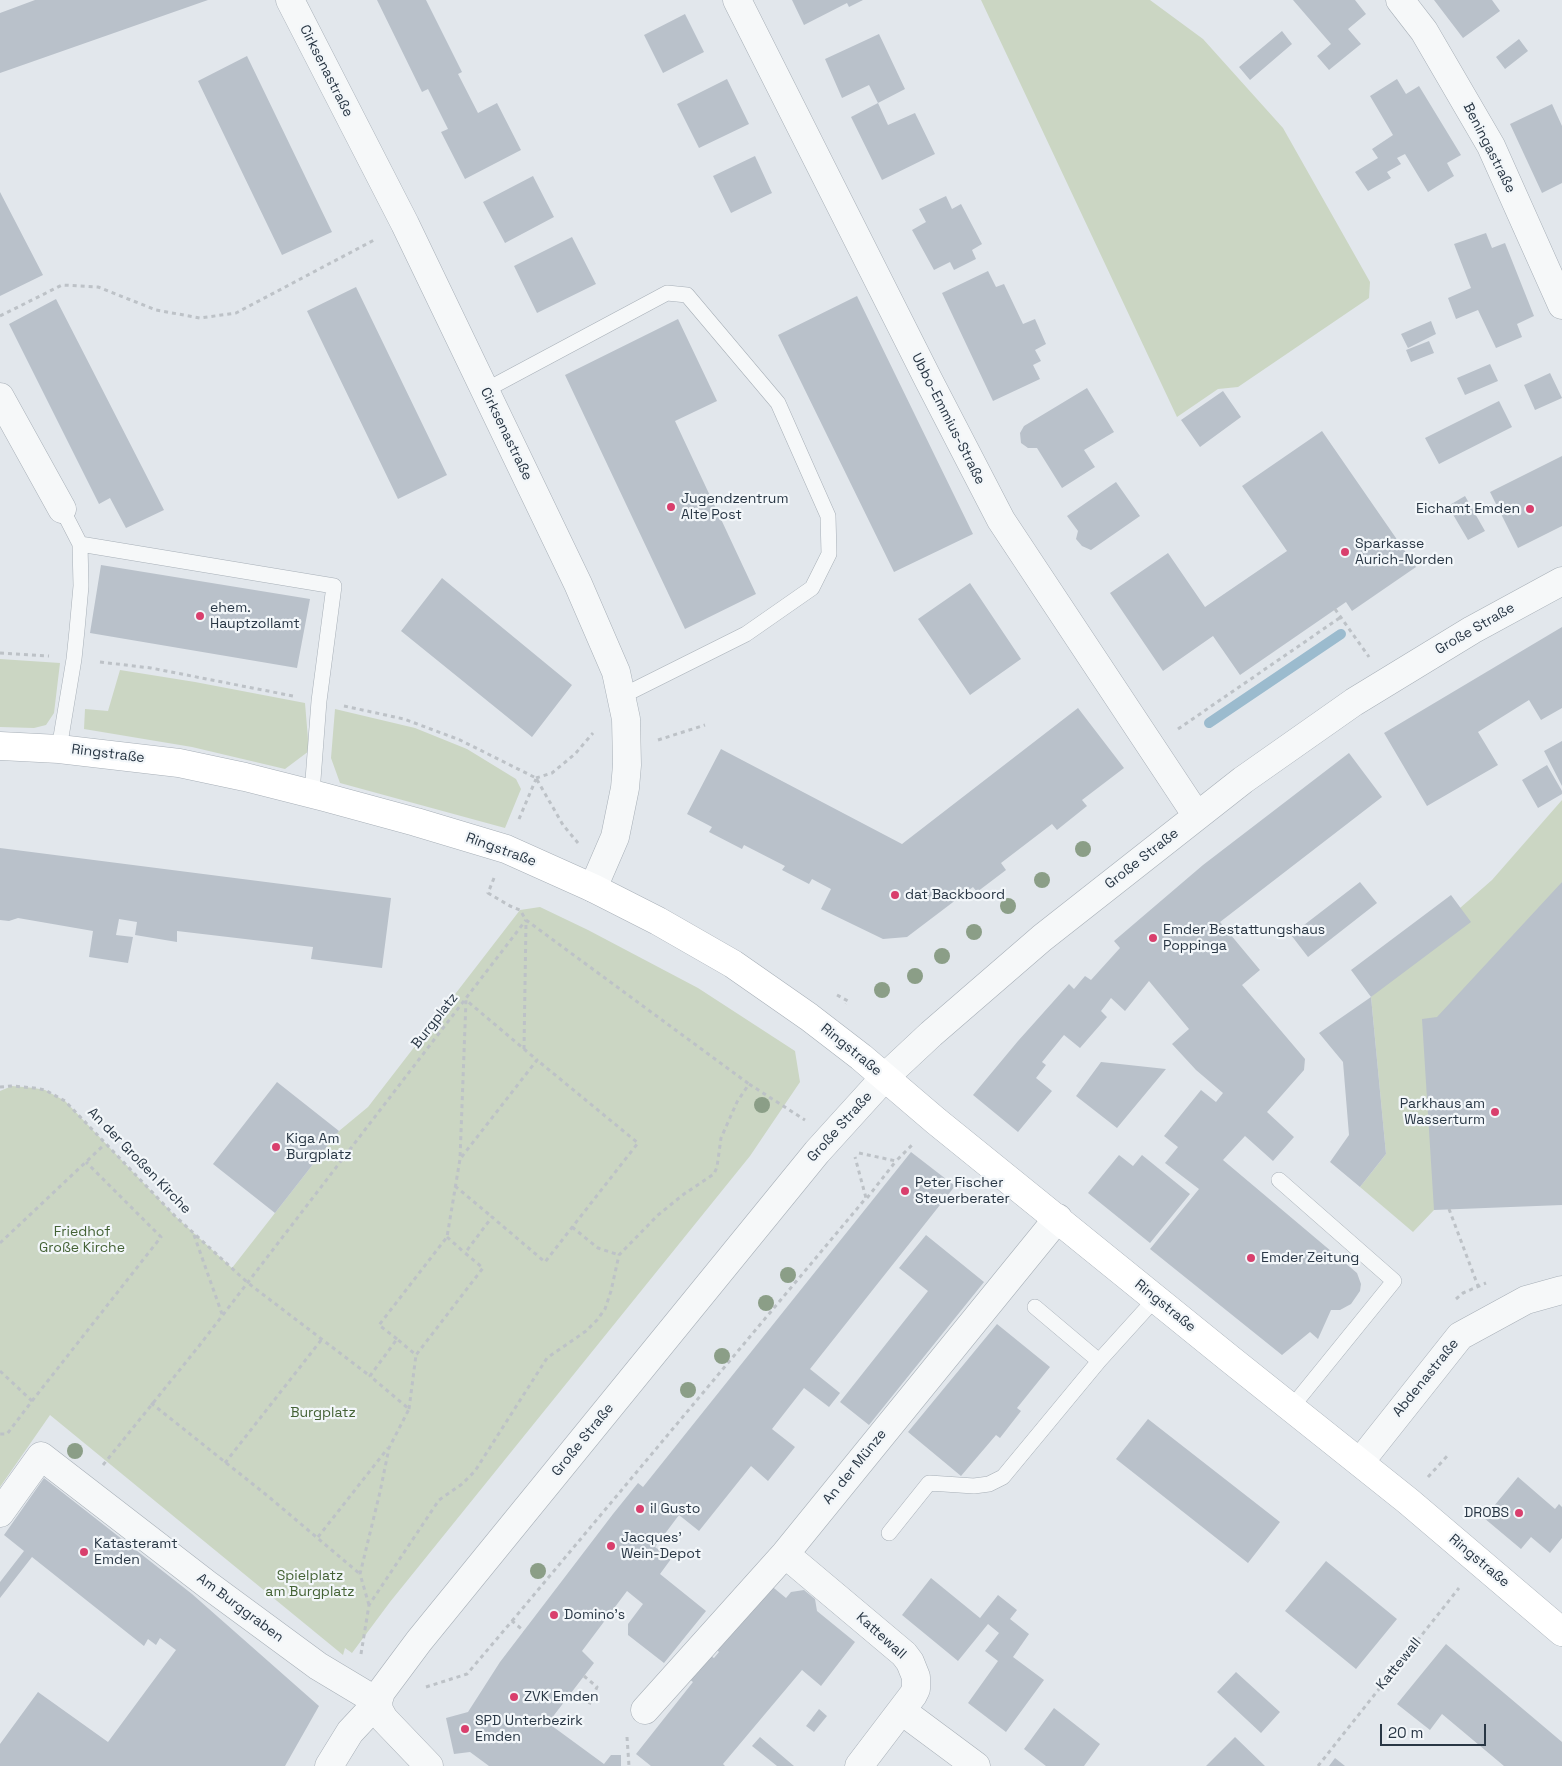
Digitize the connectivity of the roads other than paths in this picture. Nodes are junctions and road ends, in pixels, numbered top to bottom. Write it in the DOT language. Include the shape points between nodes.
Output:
graph roads {
  1 [pos="290,0"];
  2 [pos="737,0"];
  3 [pos="1400,0"];
  4 [pos="1562,305"];
  5 [pos="484,391"];
  6 [pos="0,397"];
  7 [pos="62,509"];
  8 [pos="80,544"];
  9 [pos="1562,582"];
  10 [pos="622,696"];
  11 [pos="0,746"];
  12 [pos="59,749"];
  13 [pos="312,794"];
  14 [pos="1197,816"];
  15 [pos="593,888"];
  16 [pos="885,1078"];
  17 [pos="1279,1180"];
  18 [pos="1058,1218"];
  19 [pos="1562,1290"];
  20 [pos="1156,1298"];
  21 [pos="1035,1307"];
  22 [pos="1099,1361"];
  23 [pos="1291,1408"];
  24 [pos="1360,1462"];
  25 [pos="0,1513"];
  26 [pos="889,1533"];
  27 [pos="785,1554"];
  28 [pos="1562,1632"];
  29 [pos="378,1702"];
  30 [pos="646,1710"];
  31 [pos="902,1711"];
  32 [pos="330,1766"];
  33 [pos="429,1766"];
  34 [pos="859,1766"];
  35 [pos="976,1766"];
  1 -- 5 [label="street, Cirksenastraße" via="405,224"];
  2 -- 14 [label="street, Ubbo-Emmius-Straße" via="1001,520"];
  3 -- 4 [label="street, Beningastraße" via="1424,31 1491,146"];
  5 -- 10 [label="street, Cirksenastraße" via="578,584 616,672"];
  5 -- 10 [label="lane" via="667,293 687,295 778,403 828,516 828,554 812,588 746,634"];
  6 -- 7 [label="street"];
  7 -- 8 [label="lane"];
  8 -- 12 [label="lane" via="81,586 74,659"];
  8 -- 13 [label="lane" via="334,586 319,701"];
  9 -- 14 [label="street, Große Straße" via="1472,630 1354,702"];
  10 -- 15 [label="street, Cirksenastraße" via="627,742 625,788 615,837"];
  11 -- 12 [label="street, Ringstraße"];
  12 -- 13 [label="street, Ringstraße" via="179,763"];
  13 -- 15 [label="street, Ringstraße" via="506,849"];
  14 -- 16 [label="street, Große Straße" via="1042,938"];
  15 -- 16 [label="street, Ringstraße" via="733,964 810,1017"];
  16 -- 18 [label="street, Ringstraße"];
  16 -- 29 [label="street, Große Straße" via="830,1137 419,1641 380,1692"];
  17 -- 23 [label="lane" via="1394,1281"];
  18 -- 20 [label="street, Ringstraße"];
  18 -- 27 [label="street, An der Münze"];
  19 -- 24 [label="street, Abdenastraße" via="1526,1300 1460,1336"];
  20 -- 22 [label="lane"];
  20 -- 23 [label="street, Ringstraße"];
  21 -- 22 [label="lane"];
  22 -- 26 [label="lane" via="1003,1477 989,1484 974,1486 930,1483"];
  23 -- 24 [label="street, Ringstraße"];
  24 -- 28 [label="street, Ringstraße"];
  25 -- 29 [label="street, Am Burggraben" via="41,1456 318,1666"];
  27 -- 30 [label="street, An der Münze"];
  27 -- 31 [label="street, Kattewall" via="907,1658 916,1684"];
  29 -- 32 [label="street, Große Straße" via="350,1732"];
  29 -- 33 [label="street" via="384,1719"];
  31 -- 34 [label="street, Kattewall"];
  31 -- 35 [label="street"];
}
